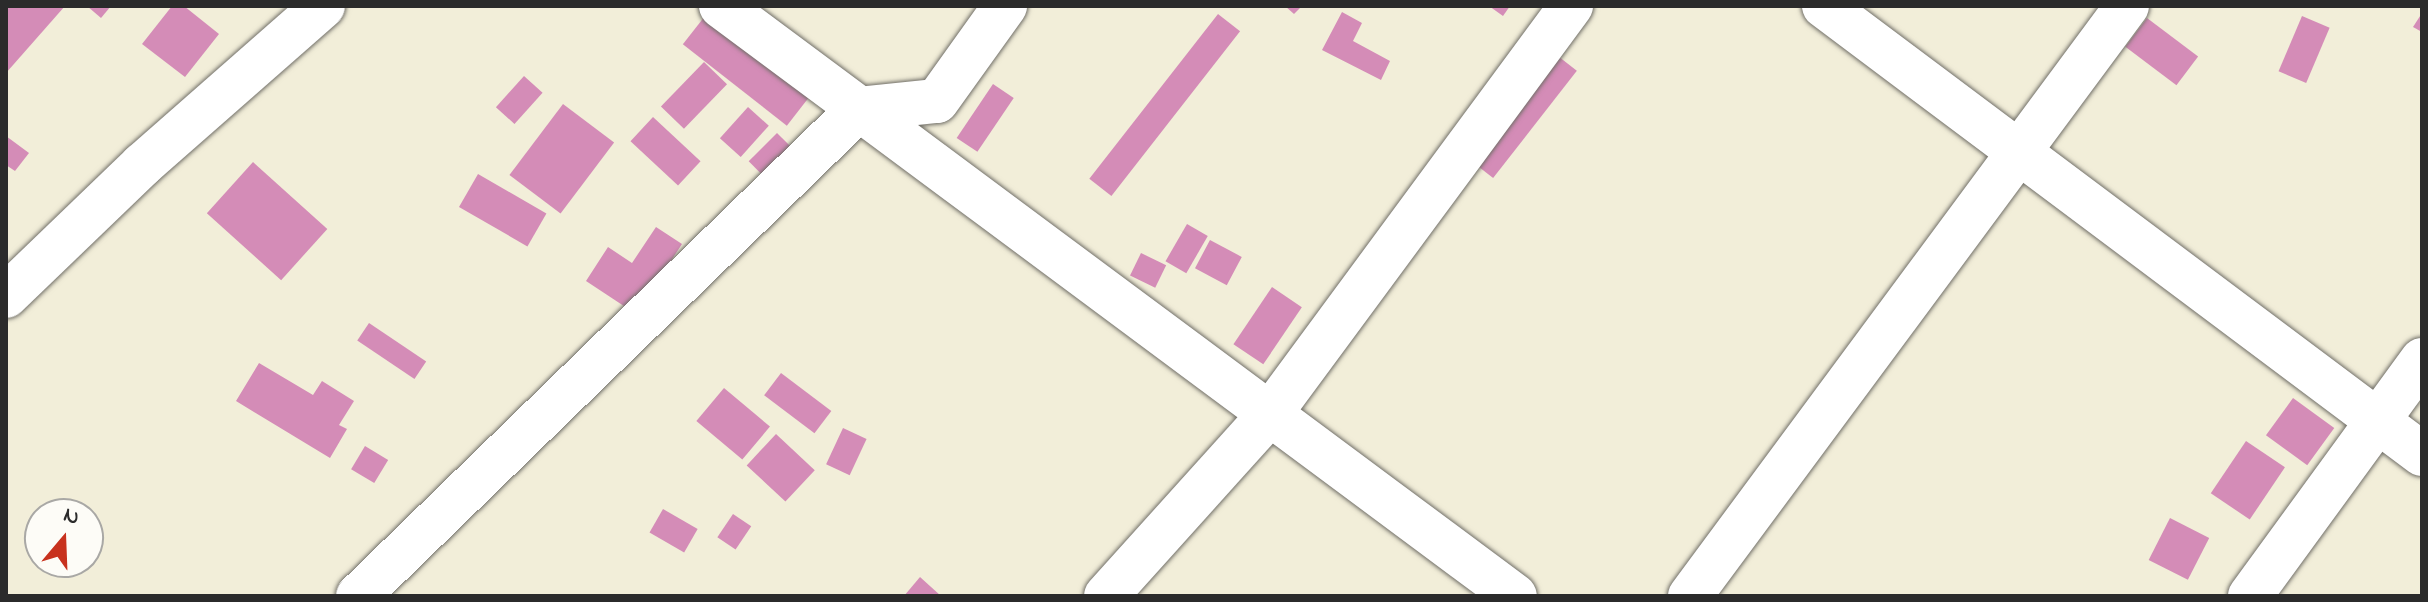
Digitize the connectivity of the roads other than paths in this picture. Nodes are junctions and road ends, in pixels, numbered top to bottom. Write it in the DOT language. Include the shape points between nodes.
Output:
graph roads {
  1 [pos="721,6"];
  2 [pos="1005,6"];
  3 [pos="1571,6"];
  4 [pos="1824,6"];
  5 [pos="2127,6"];
  6 [pos="300,12"];
  7 [pos="859,109"];
  8 [pos="2016,150"];
  9 [pos="6,296"];
  10 [pos="2422,360"];
  11 [pos="1270,414"];
  12 [pos="2377,419"];
  13 [pos="2422,454"];
  14 [pos="358,596"];
  15 [pos="1106,596"];
  16 [pos="1515,596"];
  17 [pos="1690,596"];
  18 [pos="2250,596"];
  1 -- 7 [label="street"];
  2 -- 7 [label="street" via="937,101"];
  3 -- 11 [label="street"];
  4 -- 8 [label="street"];
  5 -- 8 [label="street"];
  6 -- 9 [label="street"];
  7 -- 11 [label="street"];
  7 -- 14 [label="street"];
  8 -- 12 [label="street"];
  8 -- 17 [label="street" via="1943,258"];
  10 -- 12 [label="street"];
  11 -- 15 [label="street"];
  11 -- 16 [label="street"];
  12 -- 13 [label="street"];
  12 -- 18 [label="street"];
}
